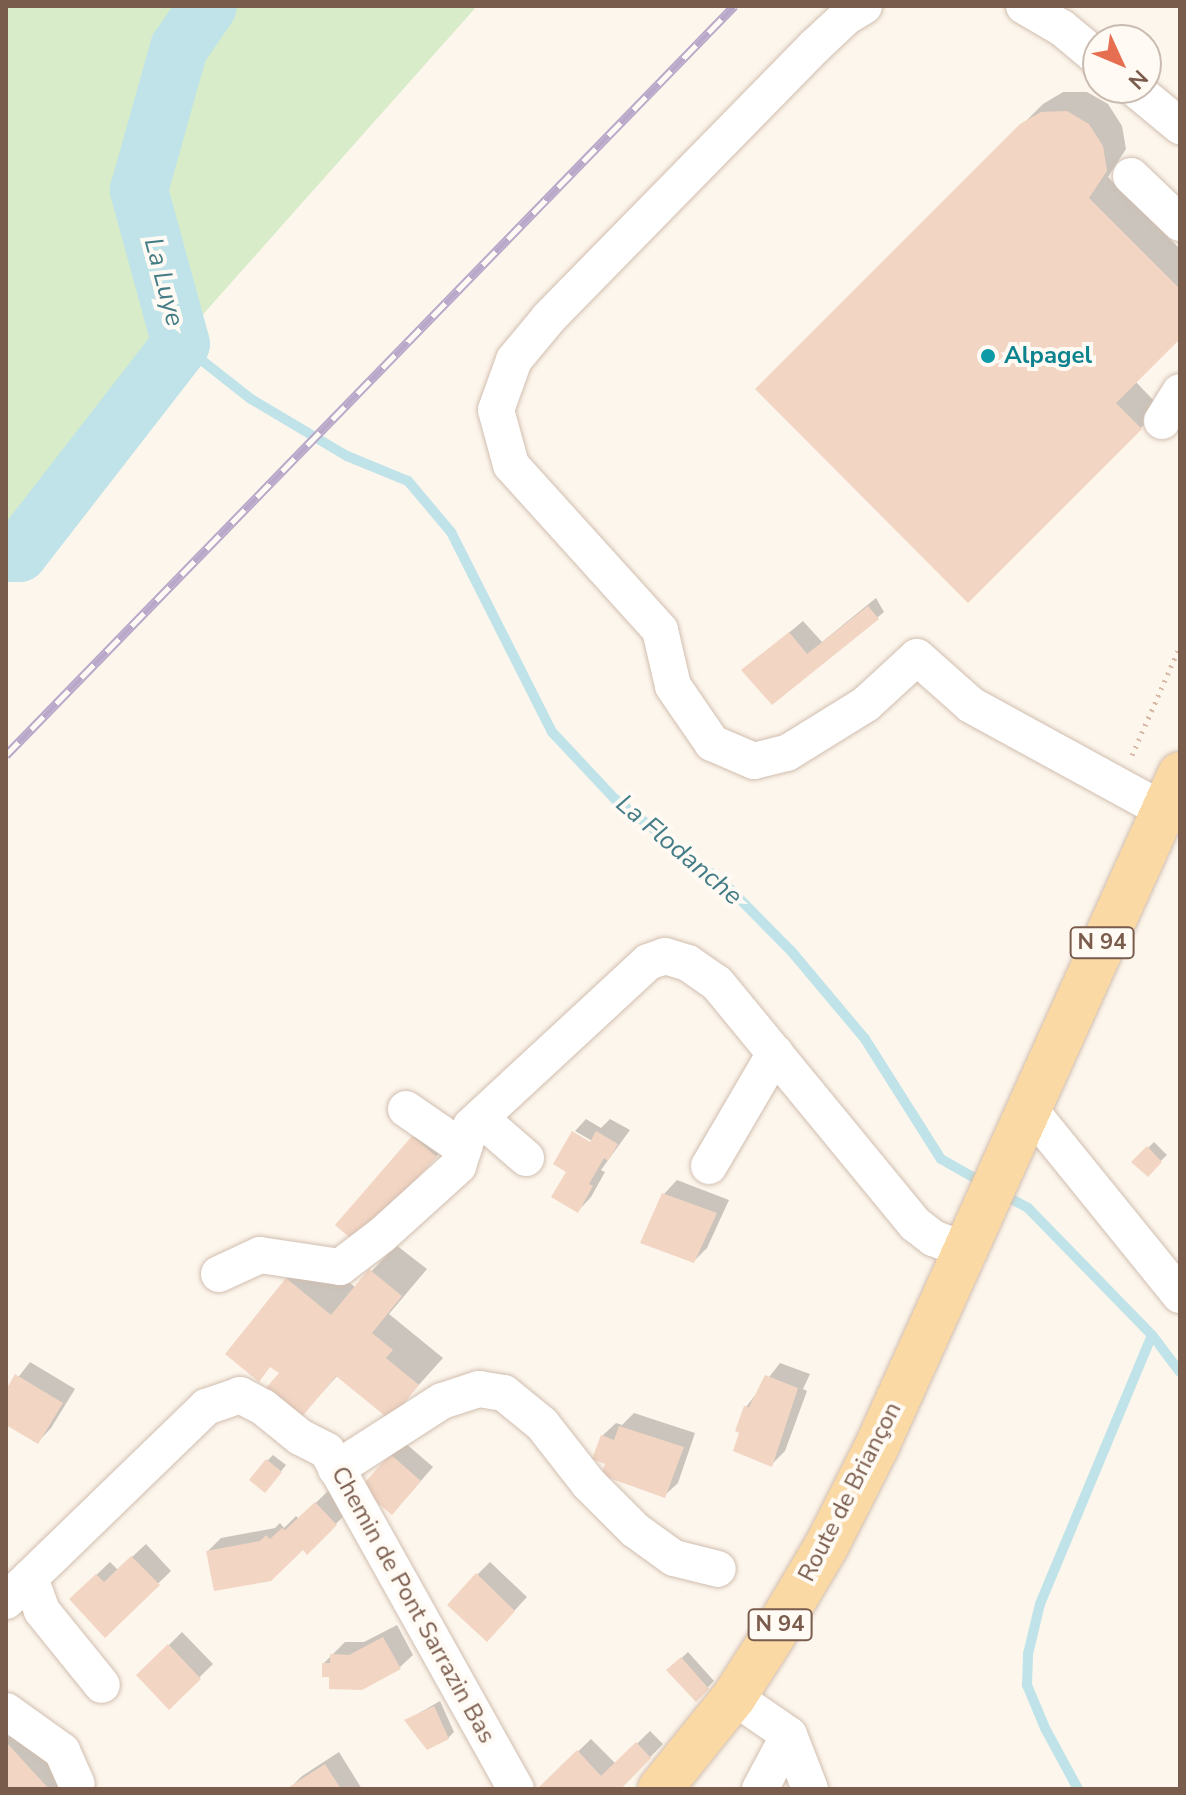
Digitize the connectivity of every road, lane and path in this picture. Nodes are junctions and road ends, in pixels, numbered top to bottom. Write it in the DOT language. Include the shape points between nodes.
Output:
graph roads {
  1 [pos="864,6"];
  2 [pos="1024,6"];
  3 [pos="1082,45"];
  4 [pos="1153,104"];
  5 [pos="1180,126"];
  6 [pos="1131,176"];
  7 [pos="1180,223"];
  8 [pos="1180,646"];
  9 [pos="1119,787"];
  10 [pos="1171,792"];
  11 [pos="775,1053"];
  12 [pos="406,1109"];
  13 [pos="1025,1113"];
  14 [pos="472,1131"];
  15 [pos="526,1158"];
  16 [pos="709,1166"];
  17 [pos="972,1232"];
  18 [pos="219,1274"];
  19 [pos="1177,1287"];
  20 [pos="336,1469"];
  21 [pos="718,1569"];
  22 [pos="15,1596"];
  23 [pos="102,1685"];
  24 [pos="734,1697"];
  25 [pos="6,1711"];
  26 [pos="789,1735"];
  27 [pos="77,1784"];
  28 [pos="516,1789"];
  29 [pos="660,1789"];
  30 [pos="760,1789"];
  31 [pos="810,1789"];
  1 -- 9 [label="street" via="814,47 514,360 496,410 511,465 660,630 673,686 712,743 754,761 787,753 866,704 917,657 971,705"];
  2 -- 3 [label="street"];
  4 -- 5 [label="street"];
  6 -- 7 [label="street"];
  8 -- 9 [label="path"];
  9 -- 10 [label="street"];
  10 -- 13 [label="main road, N 94"];
  11 -- 14 [label="street" via="717,983 688,963 665,956 648,962"];
  11 -- 16 [label="street"];
  11 -- 17 [label="street" via="915,1224 933,1238"];
  12 -- 14 [label="street"];
  13 -- 17 [label="main road, N 94"];
  13 -- 19 [label="street" via="1039,1121"];
  14 -- 15 [label="street"];
  14 -- 18 [label="street" via="458,1166 340,1267 260,1255"];
  17 -- 24 [label="main road, Route de Briançon / N 94" via="841,1517"];
  20 -- 21 [label="street" via="442,1401 479,1389 504,1393 542,1424 589,1484 635,1530 674,1558"];
  20 -- 22 [label="street, Chemin de Pont Sarrazin Bas" via="327,1451 240,1395 206,1407"];
  20 -- 28 [label="street, Chemin de Pont Sarrazin Bas"];
  22 -- 23 [label="street" via="42,1611"];
  24 -- 26 [label="street"];
  24 -- 29 [label="main road, Route de Briançon / N 94"];
  25 -- 27 [label="street" via="62,1751"];
  26 -- 30 [label="street"];
  26 -- 31 [label="street"];
}
